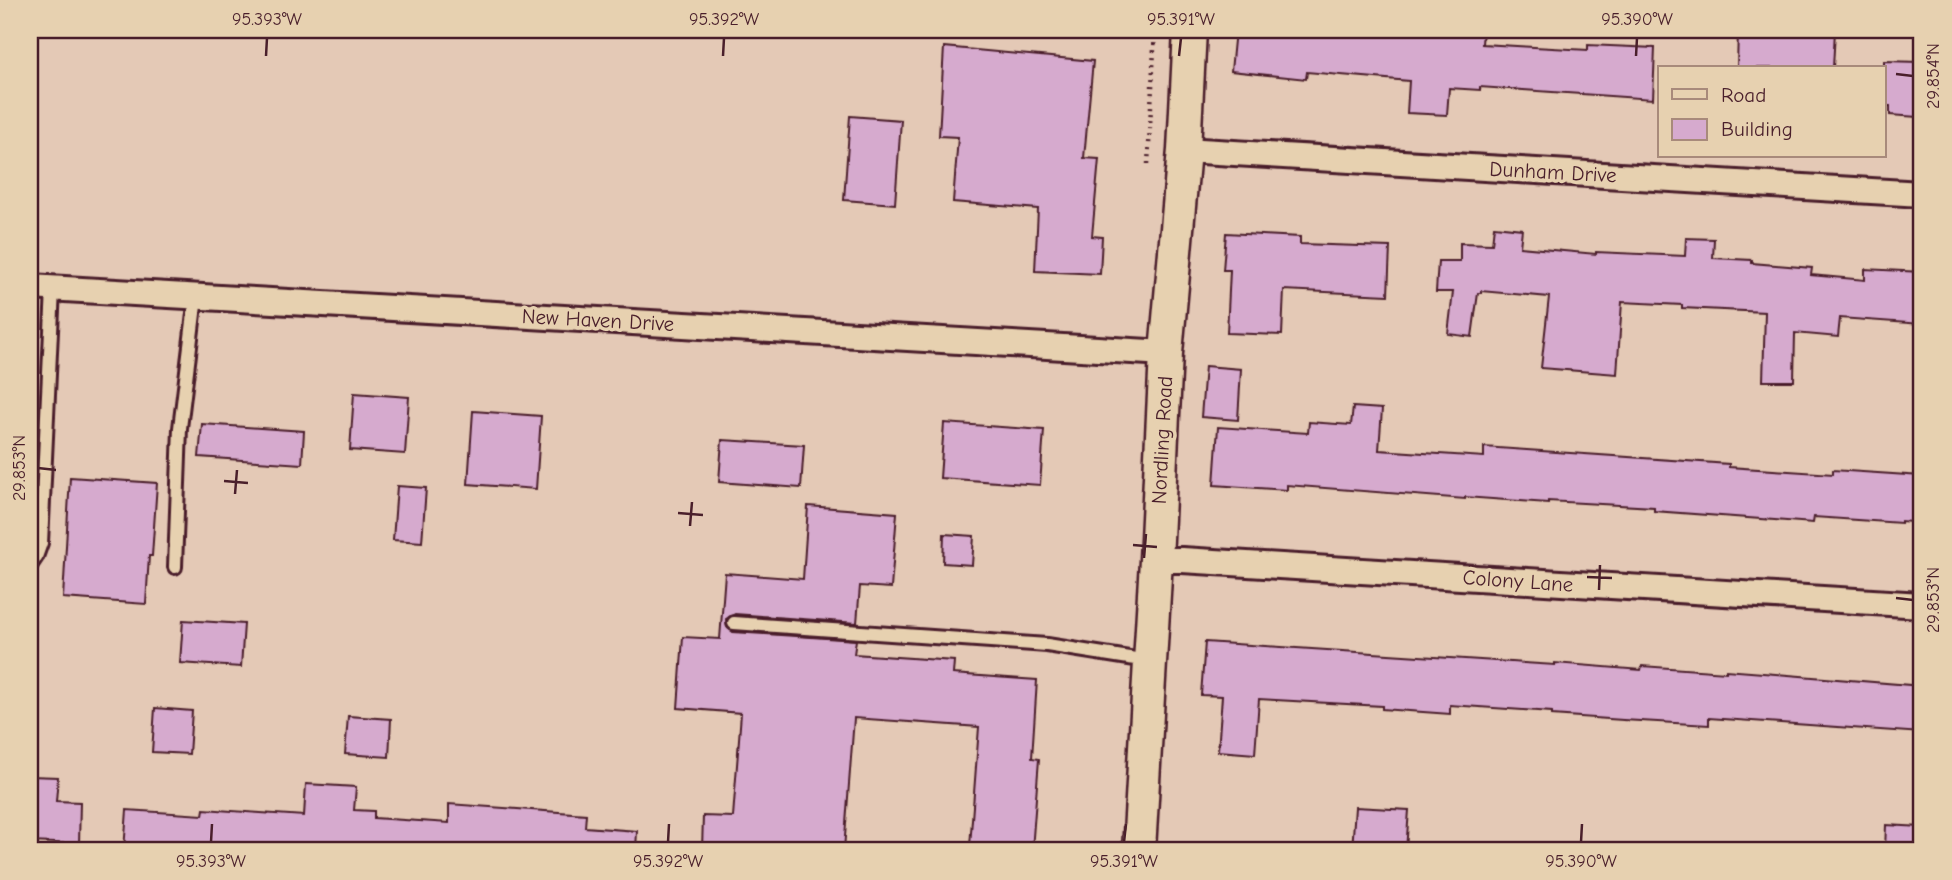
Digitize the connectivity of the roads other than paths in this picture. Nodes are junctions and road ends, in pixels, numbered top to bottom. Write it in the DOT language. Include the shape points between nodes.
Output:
graph roads {
  1 [pos="1190,30"];
  2 [pos="1184,150"];
  3 [pos="1922,194"];
  4 [pos="41,288"];
  5 [pos="196,297"];
  6 [pos="1166,354"];
  7 [pos="1156,560"];
  8 [pos="30,566"];
  9 [pos="175,568"];
  10 [pos="1922,605"];
  11 [pos="734,623"];
  12 [pos="1150,661"];
  13 [pos="1139,850"];
  1 -- 2 [label="street, Nordling Road"];
  2 -- 3 [label="street, Dunham Drive"];
  2 -- 6 [label="street, Nordling Road"];
  4 -- 5 [label="street, New Haven Drive"];
  4 -- 8 [label="lane" via="41,543"];
  5 -- 6 [label="street, New Haven Drive"];
  5 -- 9 [label="lane" via="180,428"];
  6 -- 7 [label="street, Nordling Road"];
  7 -- 10 [label="street, Colony Lane"];
  7 -- 12 [label="street, Nordling Road"];
  11 -- 12 [label="lane" via="1047,645"];
  12 -- 13 [label="street, Nordling Road"];
}
